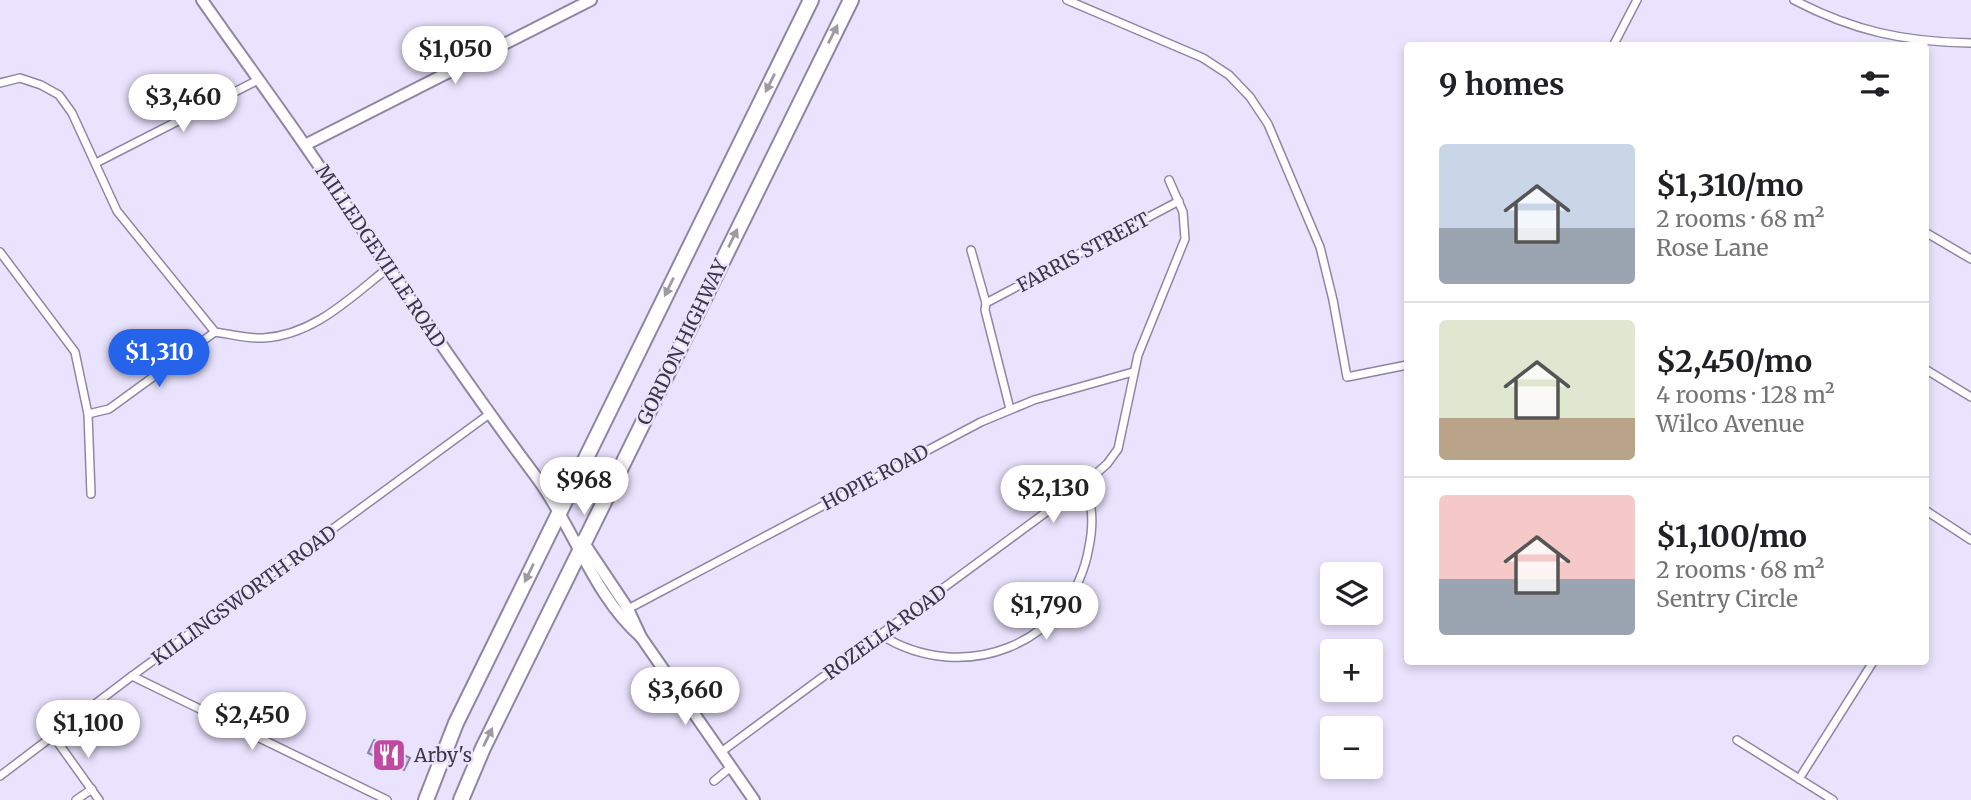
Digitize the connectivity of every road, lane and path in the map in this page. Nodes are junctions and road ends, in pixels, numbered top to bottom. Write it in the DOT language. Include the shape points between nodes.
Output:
graph roads {
  1 [pos="202,0"];
  2 [pos="591,0"];
  3 [pos="811,0"];
  4 [pos="851,0"];
  5 [pos="1067,0"];
  6 [pos="1637,0"];
  7 [pos="1794,0"];
  8 [pos="1615,42"];
  9 [pos="1971,43"];
  10 [pos="257,80"];
  11 [pos="0,83"];
  12 [pos="305,145"];
  13 [pos="96,163"];
  14 [pos="1169,180"];
  15 [pos="1179,201"];
  16 [pos="1929,234"];
  17 [pos="971,250"];
  18 [pos="0,252"];
  19 [pos="1971,260"];
  20 [pos="388,268"];
  21 [pos="986,303"];
  22 [pos="215,332"];
  23 [pos="1404,366"];
  24 [pos="1929,371"];
  25 [pos="1133,372"];
  26 [pos="1971,397"];
  27 [pos="1010,409"];
  28 [pos="88,414"];
  29 [pos="488,415"];
  30 [pos="1083,485"];
  31 [pos="91,494"];
  32 [pos="559,512"];
  33 [pos="1929,513"];
  34 [pos="1971,540"];
  35 [pos="581,546"];
  36 [pos="628,609"];
  37 [pos="881,635"];
  38 [pos="641,637"];
  39 [pos="1870,665"];
  40 [pos="132,676"];
  41 [pos="54,737"];
  42 [pos="1737,740"];
  43 [pos="721,752"];
  44 [pos="732,767"];
  45 [pos="0,776"];
  46 [pos="1799,779"];
  47 [pos="714,781"];
  48 [pos="92,789"];
  49 [pos="76,800"];
  50 [pos="99,800"];
  51 [pos="387,800"];
  52 [pos="426,800"];
  53 [pos="461,800"];
  54 [pos="754,800"];
  55 [pos="1833,800"];
  1 -- 10 [label="street, MILLEDGEVILLE ROAD"];
  2 -- 12 [label="street"];
  3 -- 32 [label="highway, GORDON HIGHWAY, one-way"];
  35 -- 4 [label="highway, GORDON HIGHWAY, one-way"];
  5 -- 23 [label="street" via="1203,58 1229,75 1250,97 1268,124 1320,247 1347,377"];
  6 -- 8 [label="street"];
  7 -- 9 [label="street" via="1882,35"];
  10 -- 12 [label="street, MILLEDGEVILLE ROAD"];
  10 -- 13 [label="street"];
  11 -- 13 [label="street" via="20,78 59,95"];
  12 -- 20 [label="street, MILLEDGEVILLE ROAD"];
  13 -- 22 [label="street" via="117,211"];
  14 -- 15 [label="street, ROZELLA ROAD"];
  15 -- 21 [label="street, FARRIS STREET"];
  15 -- 25 [label="street, ROZELLA ROAD" via="1186,221 1185,239"];
  16 -- 19 [label="street"];
  17 -- 21 [label="street"];
  18 -- 28 [label="street" via="75,352"];
  20 -- 22 [label="street" via="327,317 293,334 260,339"];
  20 -- 29 [label="street, MILLEDGEVILLE ROAD"];
  21 -- 27 [label="street"];
  22 -- 28 [label="street" via="109,409"];
  24 -- 26 [label="street"];
  25 -- 27 [label="street, HOPIE ROAD"];
  25 -- 30 [label="street, ROZELLA ROAD" via="1118,449"];
  27 -- 36 [label="street, HOPIE ROAD"];
  28 -- 31 [label="street"];
  29 -- 32 [label="street, MILLEDGEVILLE ROAD"];
  29 -- 40 [label="street, KILLINGSWORTH ROAD"];
  30 -- 37 [label="street, ROZELLA ROAD"];
  30 -- 37 [label="street" via="1092,529 1088,558 1062,607 1029,638 1007,650 951,658 914,650"];
  32 -- 35 [label="street, MILLEDGEVILLE ROAD"];
  32 -- 52 [label="highway, GORDON HIGHWAY, one-way" via="443,750"];
  33 -- 34 [label="street"];
  35 -- 36 [label="street, MILLEDGEVILLE ROAD"];
  35 -- 38 [label="street, MILLEDGEVILLE ROAD" via="628,625"];
  53 -- 35 [label="highway, GORDON HIGHWAY, one-way"];
  36 -- 38 [label="street, MILLEDGEVILLE ROAD"];
  37 -- 43 [label="street, ROZELLA ROAD"];
  38 -- 43 [label="street, MILLEDGEVILLE ROAD"];
  39 -- 46 [label="street"];
  40 -- 41 [label="street, KILLINGSWORTH ROAD"];
  40 -- 51 [label="street"];
  41 -- 45 [label="street, KILLINGSWORTH ROAD"];
  41 -- 48 [label="street"];
  42 -- 46 [label="street"];
  43 -- 44 [label="street, MILLEDGEVILLE ROAD"];
  44 -- 47 [label="street"];
  44 -- 54 [label="street, MILLEDGEVILLE ROAD"];
  46 -- 55 [label="street"];
  48 -- 49 [label="street"];
  48 -- 50 [label="street"];
}
